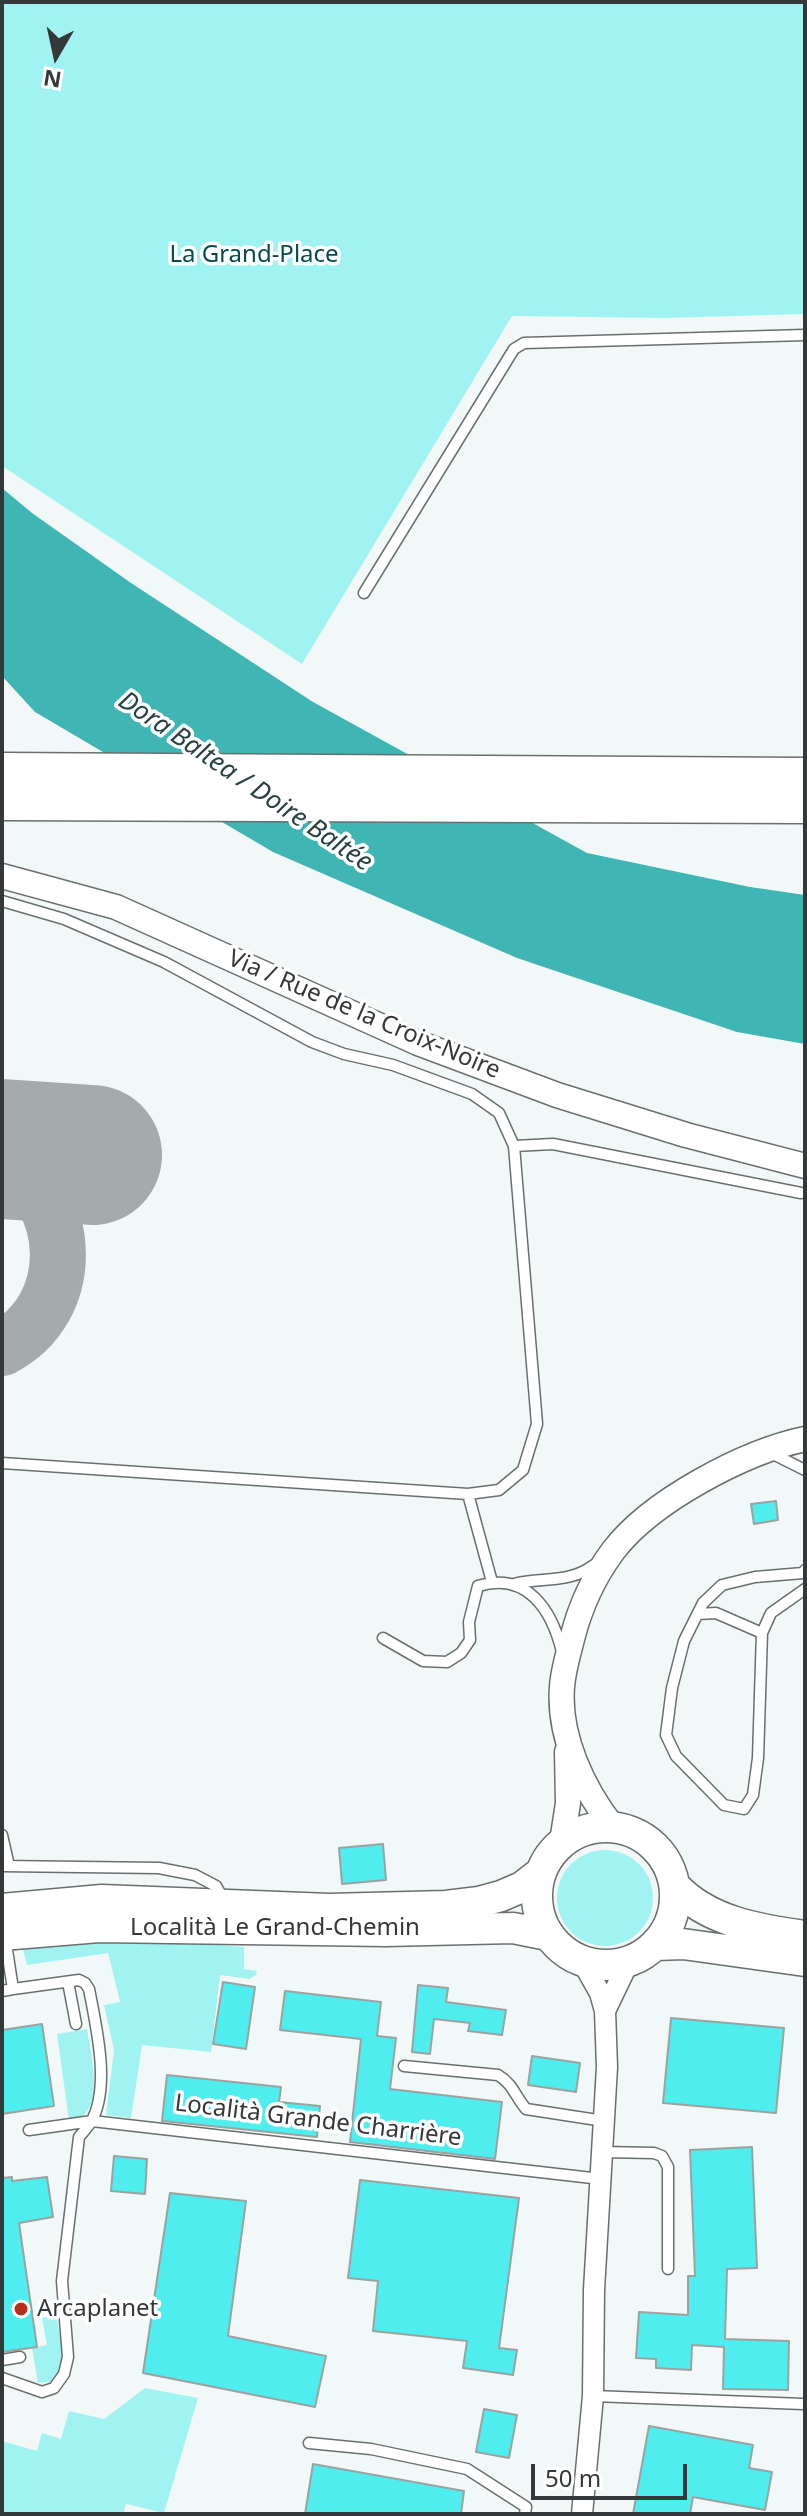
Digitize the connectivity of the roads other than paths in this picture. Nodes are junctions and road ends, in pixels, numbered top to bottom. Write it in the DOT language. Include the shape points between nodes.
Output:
graph roads {
  1 [pos="805,335"];
  2 [pos="364,593"];
  3 [pos="2,771"];
  4 [pos="805,776"];
  5 [pos="2,802"];
  6 [pos="805,805"];
  7 [pos="2,876"];
  8 [pos="2,901"];
  9 [pos="514,1146"];
  10 [pos="805,1164"];
  11 [pos="801,1193"];
  12 [pos="791,1441"];
  13 [pos="2,1463"];
  14 [pos="805,1470"];
  15 [pos="468,1494"];
  16 [pos="614,1550"];
  17 [pos="805,1570"];
  18 [pos="492,1582"];
  19 [pos="512,1585"];
  20 [pos="805,1589"];
  21 [pos="698,1614"];
  22 [pos="762,1633"];
  23 [pos="383,1638"];
  24 [pos="565,1668"];
  25 [pos="567,1737"];
  26 [pos="613,1827"];
  27 [pos="2,1835"];
  28 [pos="562,1842"];
  29 [pos="5,1866"];
  30 [pos="540,1873"];
  31 [pos="675,1886"];
  32 [pos="227,1906"];
  33 [pos="3,1926"];
  34 [pos="548,1935"];
  35 [pos="805,1936"];
  36 [pos="656,1945"];
  37 [pos="582,1961"];
  38 [pos="629,1961"];
  39 [pos="805,1961"];
  40 [pos="68,1982"];
  41 [pos="8,1990"];
  42 [pos="605,2011"];
  43 [pos="76,2024"];
  44 [pos="404,2066"];
  45 [pos="92,2121"];
  46 [pos="604,2121"];
  47 [pos="29,2130"];
  48 [pos="602,2152"];
  49 [pos="601,2179"];
  50 [pos="668,2269"];
  51 [pos="20,2357"];
  52 [pos="2,2360"];
  53 [pos="2,2378"];
  54 [pos="593,2396"];
  55 [pos="803,2404"];
  56 [pos="309,2443"];
  57 [pos="525,2514"];
  58 [pos="582,2514"];
  1 -- 2 [label="lane" via="524,343 514,349"];
  3 -- 4 [label="highway"];
  5 -- 6 [label="highway"];
  7 -- 10 [label="street, Via / Rue de la Croix-Noire" via="116,907 418,1043 557,1095"];
  8 -- 9 [label="lane" via="64,919 164,962 312,1042 472,1094 499,1113"];
  9 -- 11 [label="lane" via="553,1144"];
  9 -- 15 [label="lane" via="537,1424 523,1470 499,1490"];
  12 -- 14 [label="lane"];
  12 -- 16 [label="street" via="674,1497"];
  13 -- 15 [label="lane"];
  15 -- 18 [label="lane"];
  16 -- 19 [label="lane" via="583,1574"];
  16 -- 24 [label="street" via="589,1588"];
  17 -- 21 [label="lane" via="722,1585"];
  18 -- 19 [label="lane"];
  18 -- 23 [label="lane" via="478,1586 470,1640 447,1662 423,1661"];
  19 -- 24 [label="lane" via="537,1598 548,1612"];
  20 -- 22 [label="lane" via="771,1613"];
  21 -- 22 [label="lane" via="716,1613"];
  21 -- 22 [label="lane" via="681,1652 666,1735 676,1756 724,1805 744,1809 753,1795 758,1758"];
  24 -- 25 [label="street" via="562,1703"];
  25 -- 26 [label="street" via="593,1798"];
  25 -- 28 [label="street" via="568,1803"];
  26 -- 28 [label="main road" via="584,1830"];
  26 -- 31 [label="main road" via="656,1848"];
  27 -- 29 [label="lane"];
  28 -- 30 [label="main road, Località Le Grand-Chemin"];
  29 -- 32 [label="lane" via="159,1868 195,1875 216,1886"];
  30 -- 32 [label="main road, Località Le Grand-Chemin" via="501,1896 446,1906"];
  30 -- 34 [label="main road" via="537,1905"];
  31 -- 35 [label="main road" via="701,1908 736,1922"];
  31 -- 36 [label="main road" via="673,1914"];
  32 -- 33 [label="main road, Località Le Grand-Chemin" via="102,1900"];
  33 -- 34 [label="main road, Località Le Grand-Chemin" via="513,1928"];
  33 -- 41 [label="lane"];
  34 -- 37 [label="main road, Località Le Grand-Chemin"];
  36 -- 38 [label="main road"];
  36 -- 39 [label="main road"];
  37 -- 38 [label="main road"];
  37 -- 42 [label="street"];
  38 -- 42 [label="street"];
  40 -- 41 [label="lane"];
  40 -- 43 [label="lane"];
  40 -- 45 [label="lane" via="79,1980 89,1989 97,2033 99,2096"];
  42 -- 46 [label="street"];
  44 -- 46 [label="lane" via="498,2075 510,2083 526,2109"];
  45 -- 47 [label="lane, Località Grande Charrière"];
  45 -- 49 [label="lane, Località Grande Charrière"];
  45 -- 53 [label="lane" via="79,2137 62,2281 68,2357 64,2374 54,2388 42,2392"];
  46 -- 48 [label="street"];
  48 -- 49 [label="street"];
  48 -- 50 [label="lane" via="662,2156 668,2167"];
  49 -- 54 [label="street"];
  51 -- 52 [label="lane"];
  54 -- 55 [label="lane"];
  54 -- 58 [label="street"];
  56 -- 57 [label="lane" via="371,2449 467,2469 526,2507"];
}
